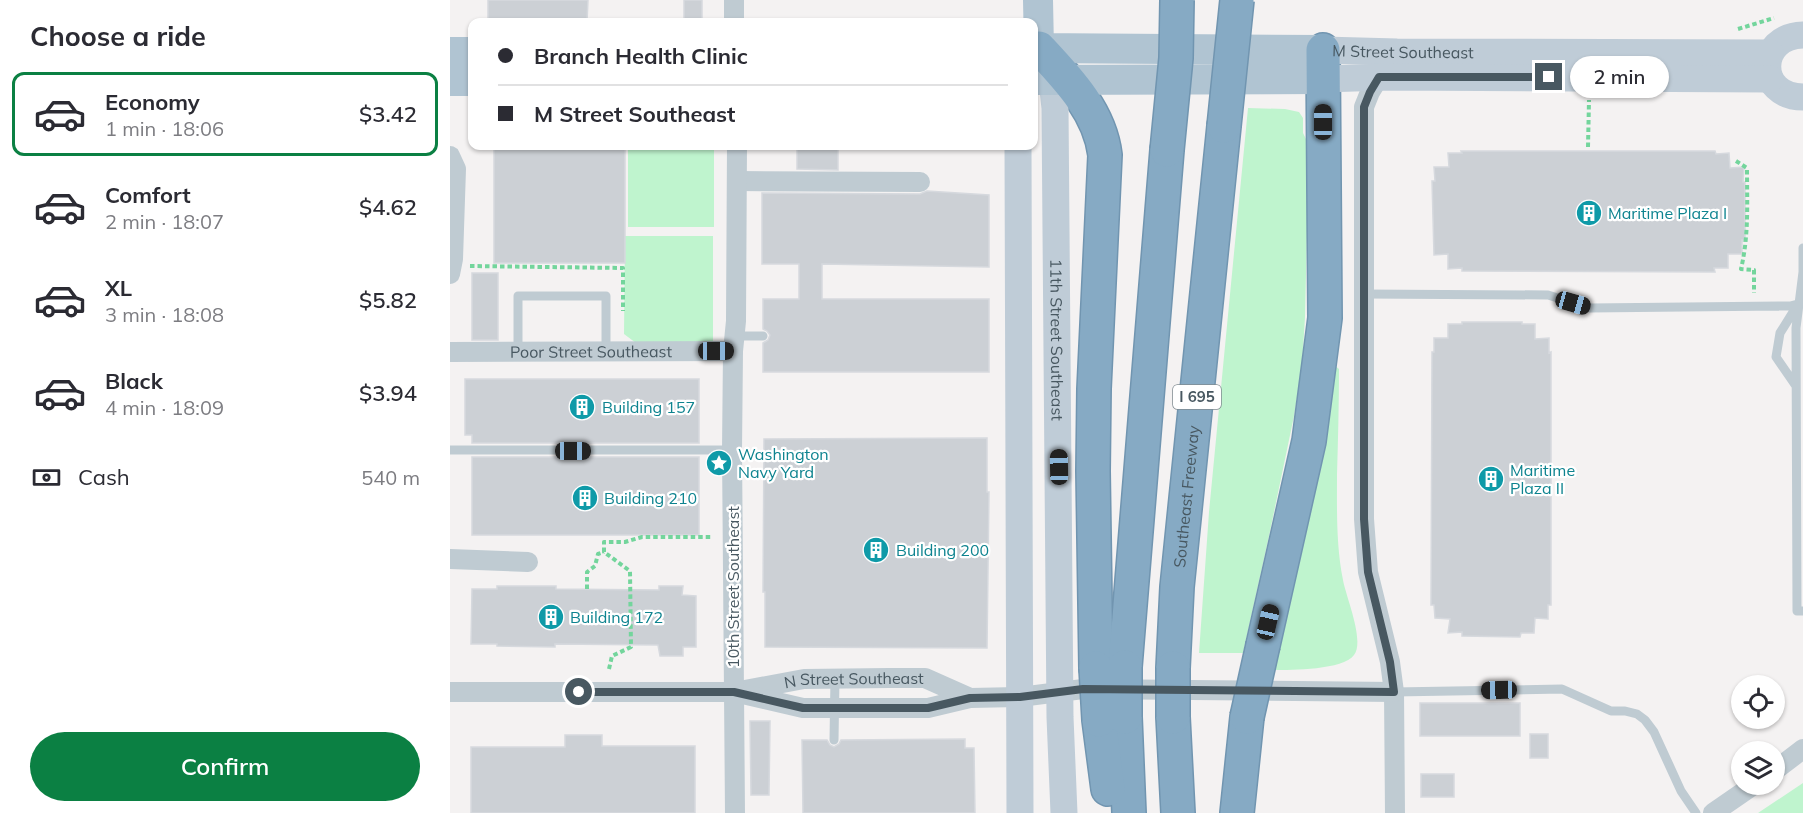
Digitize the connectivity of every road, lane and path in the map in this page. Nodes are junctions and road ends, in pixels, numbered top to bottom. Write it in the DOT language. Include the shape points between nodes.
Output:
graph roads {
  1 [pos="734,0"];
  2 [pos="1038,0"];
  3 [pos="1177,0"];
  4 [pos="1237,0"];
  5 [pos="734,18"];
  6 [pos="1803,35"];
  7 [pos="450,52"];
  8 [pos="468,52"];
  9 [pos="1323,64"];
  10 [pos="1044,66"];
  11 [pos="1770,66"];
  12 [pos="1379,77"];
  13 [pos="450,81"];
  14 [pos="468,81"];
  15 [pos="1589,96"];
  16 [pos="1803,97"];
  17 [pos="1803,107"];
  18 [pos="1588,147"];
  19 [pos="737,150"];
  20 [pos="1018,150"];
  21 [pos="450,156"];
  22 [pos="1736,161"];
  23 [pos="737,181"];
  24 [pos="920,182"];
  25 [pos="1803,248"];
  26 [pos="450,274"];
  27 [pos="1363,294"];
  28 [pos="1762,296"];
  29 [pos="1801,308"];
  30 [pos="763,336"];
  31 [pos="734,344"];
  32 [pos="1803,351"];
  33 [pos="450,352"];
  34 [pos="518,352"];
  35 [pos="606,352"];
  36 [pos="1796,363"];
  37 [pos="1796,386"];
  38 [pos="450,450"];
  39 [pos="732,450"];
  40 [pos="714,537"];
  41 [pos="604,552"];
  42 [pos="450,559"];
  43 [pos="528,562"];
  44 [pos="587,590"];
  45 [pos="1803,611"];
  46 [pos="1111,667"];
  47 [pos="609,669"];
  48 [pos="835,678"];
  49 [pos="450,692"];
  50 [pos="734,692"];
  51 [pos="1060,692"];
  52 [pos="1394,692"];
  53 [pos="1020,697"];
  54 [pos="970,698"];
  55 [pos="834,708"];
  56 [pos="1112,718"];
  57 [pos="834,740"];
  58 [pos="1803,749"];
  59 [pos="1785,763"];
  60 [pos="1739,795"];
  61 [pos="735,813"];
  62 [pos="1020,813"];
  63 [pos="1064,813"];
  64 [pos="1113,813"];
  65 [pos="1129,813"];
  66 [pos="1178,813"];
  67 [pos="1237,813"];
  68 [pos="1395,813"];
  69 [pos="1696,813"];
  70 [pos="1713,813"];
  1 -- 5 [label="street"];
  2 -- 10 [label="main road, 11th Street Southeast"];
  3 -- 46 [label="highway, I 695, bridge" via="1167,150"];
  4 -- 66 [label="highway, Southeast Freeway / I 695, bridge" via="1178,576 1173,668"];
  6 -- 11 [label="main road" via="1775,45"];
  7 -- 8 [label="main road"];
  9 -- 10 [label="main road, M Street Southeast"];
  9 -- 10 [label="main road, M Street Southeast"];
  9 -- 11 [label="main road, M Street Southeast" via="1397,52"];
  9 -- 12 [label="main road, M Street Southeast"];
  9 -- 67 [label="highway, bridge" via="1325,318 1309,441 1247,717"];
  10 -- 46 [label="highway" via="1096,123 1105,155 1093,471"];
  10 -- 51 [label="main road, 11th Street Southeast" via="1055,108"];
  11 -- 12 [label="main road, M Street Southeast"];
  11 -- 16 [label="main road" via="1783,93"];
  12 -- 27 [label="street" via="1364,107"];
  13 -- 14 [label="main road"];
  15 -- 18 [label="path"];
  16 -- 17 [label="lane"];
  19 -- 23 [label="street, 10th Street Southeast"];
  20 -- 53 [label="main road"];
  21 -- 26 [label="street" via="456,169 456,199"];
  22 -- 28 [label="path" via="1746,168 1748,196 1747,238 1741,269 1754,270 1754,296"];
  23 -- 24 [label="street"];
  23 -- 31 [label="street, 10th Street Southeast"];
  25 -- 29 [label="lane"];
  27 -- 29 [label="lane" via="1548,295 1590,308"];
  27 -- 52 [label="street" via="1364,519 1368,572"];
  29 -- 36 [label="lane" via="1796,327"];
  29 -- 37 [label="lane" via="1780,333 1776,357"];
  30 -- 31 [label="lane"];
  31 -- 35 [label="street, Poor Street Southeast"];
  31 -- 39 [label="street, 10th Street Southeast"];
  32 -- 36 [label="lane"];
  33 -- 34 [label="street, Poor Street Southeast"];
  34 -- 35 [label="street, Poor Street Southeast"];
  34 -- 35 [label="lane" via="518,296 606,296"];
  36 -- 37 [label="lane"];
  37 -- 45 [label="lane" via="1797,611"];
  38 -- 39 [label="lane"];
  39 -- 50 [label="street, 10th Street Southeast"];
  40 -- 41 [label="path" via="642,537 604,542"];
  41 -- 44 [label="path" via="598,554 595,566 587,572"];
  41 -- 47 [label="path" via="630,571 631,647 612,656"];
  42 -- 43 [label="street"];
  46 -- 56 [label="highway, I 695, bridge"];
  48 -- 50 [label="street, N Street Southeast" via="804,679"];
  48 -- 54 [label="street, N Street Southeast" via="925,678"];
  48 -- 55 [label="lane"];
  49 -- 50 [label="street, N Street Southeast"];
  50 -- 55 [label="street, N Street Southeast" via="803,708"];
  50 -- 61 [label="street, 10th Street Southeast"];
  51 -- 52 [label="street, N Street Southeast"];
  51 -- 53 [label="street, N Street Southeast"];
  51 -- 63 [label="main road, 11th Street Southeast"];
  52 -- 68 [label="street"];
  52 -- 69 [label="lane" via="1562,688 1611,711 1637,714 1654,732 1681,791"];
  53 -- 54 [label="street, N Street Southeast"];
  53 -- 62 [label="main road"];
  54 -- 55 [label="street, N Street Southeast" via="928,708"];
  55 -- 57 [label="lane"];
  56 -- 64 [label="highway" via="1102,755"];
  56 -- 65 [label="highway, I 695"];
  58 -- 59 [label="street"];
  60 -- 70 [label="street"];
}
